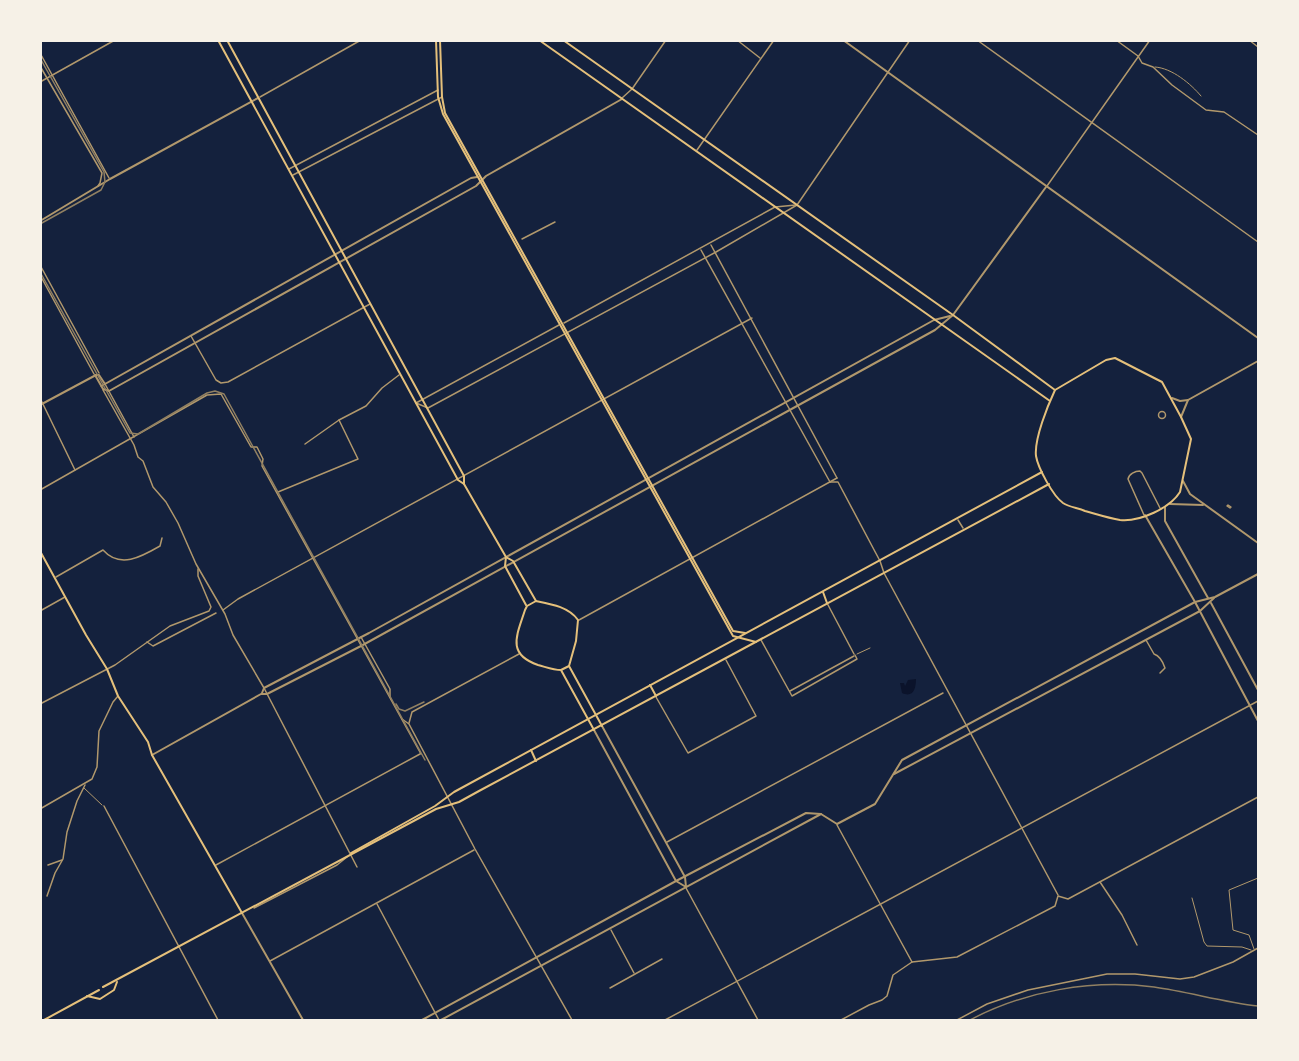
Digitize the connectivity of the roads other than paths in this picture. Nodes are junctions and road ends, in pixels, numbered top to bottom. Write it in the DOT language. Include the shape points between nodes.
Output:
graph roads {
  1 [pos="114,40"];
  2 [pos="218,40"];
  3 [pos="227,40"];
  4 [pos="361,40"];
  5 [pos="438,40"];
  6 [pos="563,40"];
  7 [pos="666,40"];
  8 [pos="737,40"];
  9 [pos="774,40"];
  10 [pos="843,40"];
  11 [pos="910,40"];
  12 [pos="977,40"];
  13 [pos="1116,40"];
  14 [pos="1150,40"];
  15 [pos="1250,40"];
  16 [pos="541,41"];
  17 [pos="1258,47"];
  18 [pos="40,52"];
  19 [pos="1138,56"];
  20 [pos="761,58"];
  21 [pos="40,66"];
  22 [pos="1153,67"];
  23 [pos="888,73"];
  24 [pos="53,75"];
  25 [pos="47,78"];
  26 [pos="40,82"];
  27 [pos="632,89"];
  28 [pos="440,90"];
  29 [pos="1201,96"];
  30 [pos="440,97"];
  31 [pos="258,98"];
  32 [pos="622,99"];
  33 [pos="251,102"];
  34 [pos="1091,122"];
  35 [pos="1258,135"];
  36 [pos="704,140"];
  37 [pos="696,151"];
  38 [pos="296,165"];
  39 [pos="289,169"];
  40 [pos="299,171"];
  41 [pos="292,175"];
  42 [pos="110,178"];
  43 [pos="481,179"];
  44 [pos="1047,187"];
  45 [pos="94,190"];
  46 [pos="797,205"];
  47 [pos="775,207"];
  48 [pos="784,213"];
  49 [pos="40,220"];
  50 [pos="555,222"];
  51 [pos="522,239"];
  52 [pos="1258,242"];
  53 [pos="710,243"];
  54 [pos="700,248"];
  55 [pos="342,251"];
  56 [pos="715,252"];
  57 [pos="335,255"];
  58 [pos="705,257"];
  59 [pos="347,259"];
  60 [pos="339,263"];
  61 [pos="40,265"];
  62 [pos="40,274"];
  63 [pos="639,283"];
  64 [pos="643,290"];
  65 [pos="371,303"];
  66 [pos="363,307"];
  67 [pos="953,315"];
  68 [pos="752,318"];
  69 [pos="934,320"];
  70 [pos="743,323"];
  71 [pos="562,324"];
  72 [pos="942,325"];
  73 [pos="566,332"];
  74 [pos="190,335"];
  75 [pos="1258,338"];
  76 [pos="194,342"];
  77 [pos="495,360"];
  78 [pos="1258,362"];
  79 [pos="500,368"];
  80 [pos="98,375"];
  81 [pos="400,375"];
  82 [pos="103,386"];
  83 [pos="1055,390"];
  84 [pos="109,391"];
  85 [pos="794,397"];
  86 [pos="40,398"];
  87 [pos="1172,398"];
  88 [pos="423,399"];
  89 [pos="604,400"];
  90 [pos="1188,400"];
  91 [pos="787,401"];
  92 [pos="1050,401"];
  93 [pos="416,403"];
  94 [pos="42,404"];
  95 [pos="798,404"];
  96 [pos="428,408"];
  97 [pos="791,408"];
  98 [pos="1181,417"];
  99 [pos="339,420"];
  100 [pos="134,438"];
  101 [pos="130,440"];
  102 [pos="305,444"];
  103 [pos="710,444"];
  104 [pos="714,451"];
  105 [pos="75,470"];
  106 [pos="1042,472"];
  107 [pos="464,476"];
  108 [pos="647,478"];
  109 [pos="458,480"];
  110 [pos="837,480"];
  111 [pos="1183,481"];
  112 [pos="830,482"];
  113 [pos="464,484"];
  114 [pos="1049,484"];
  115 [pos="651,485"];
  116 [pos="40,490"];
  117 [pos="277,492"];
  118 [pos="1170,504"];
  119 [pos="1203,505"];
  120 [pos="1165,506"];
  121 [pos="1160,509"];
  122 [pos="1145,515"];
  123 [pos="580,516"];
  124 [pos="957,519"];
  125 [pos="583,522"];
  126 [pos="964,530"];
  127 [pos="162,538"];
  128 [pos="1258,543"];
  129 [pos="40,551"];
  130 [pos="506,557"];
  131 [pos="691,558"];
  132 [pos="313,560"];
  133 [pos="513,561"];
  134 [pos="880,561"];
  135 [pos="505,566"];
  136 [pos="199,568"];
  137 [pos="884,573"];
  138 [pos="1258,574"];
  139 [pos="56,577"];
  140 [pos="823,592"];
  141 [pos="65,597"];
  142 [pos="1209,600"];
  143 [pos="536,601"];
  144 [pos="1195,602"];
  145 [pos="422,603"];
  146 [pos="827,603"];
  147 [pos="527,606"];
  148 [pos="426,609"];
  149 [pos="223,610"];
  150 [pos="40,611"];
  151 [pos="1200,611"];
  152 [pos="216,613"];
  153 [pos="578,620"];
  154 [pos="731,632"];
  155 [pos="747,633"];
  156 [pos="361,636"];
  157 [pos="737,638"];
  158 [pos="357,639"];
  159 [pos="760,639"];
  160 [pos="1146,640"];
  161 [pos="146,642"];
  162 [pos="756,642"];
  163 [pos="365,643"];
  164 [pos="727,643"];
  165 [pos="361,646"];
  166 [pos="870,648"];
  167 [pos="519,654"];
  168 [pos="855,655"];
  169 [pos="726,658"];
  170 [pos="569,666"];
  171 [pos="107,669"];
  172 [pos="561,670"];
  173 [pos="1160,673"];
  174 [pos="650,685"];
  175 [pos="264,688"];
  176 [pos="1258,690"];
  177 [pos="789,691"];
  178 [pos="943,693"];
  179 [pos="261,694"];
  180 [pos="267,694"];
  181 [pos="118,696"];
  182 [pos="656,696"];
  183 [pos="390,698"];
  184 [pos="1258,701"];
  185 [pos="40,704"];
  186 [pos="1250,706"];
  187 [pos="595,715"];
  188 [pos="401,718"];
  189 [pos="588,719"];
  190 [pos="1258,721"];
  191 [pos="409,724"];
  192 [pos="602,726"];
  193 [pos="967,726"];
  194 [pos="594,730"];
  195 [pos="971,733"];
  196 [pos="531,750"];
  197 [pos="424,752"];
  198 [pos="420,754"];
  199 [pos="152,755"];
  200 [pos="536,760"];
  201 [pos="894,774"];
  202 [pos="85,784"];
  203 [pos="84,788"];
  204 [pos="447,797"];
  205 [pos="1258,797"];
  206 [pos="451,804"];
  207 [pos="104,806"];
  208 [pos="326,806"];
  209 [pos="40,809"];
  210 [pos="821,814"];
  211 [pos="837,824"];
  212 [pos="1022,827"];
  213 [pos="666,842"];
  214 [pos="475,849"];
  215 [pos="350,854"];
  216 [pos="63,860"];
  217 [pos="216,865"];
  218 [pos="48,866"];
  219 [pos="357,867"];
  220 [pos="685,877"];
  221 [pos="1258,878"];
  222 [pos="676,881"];
  223 [pos="1100,882"];
  224 [pos="686,887"];
  225 [pos="47,896"];
  226 [pos="1058,896"];
  227 [pos="1192,898"];
  228 [pos="377,903"];
  229 [pos="881,904"];
  230 [pos="242,912"];
  231 [pos="610,929"];
  232 [pos="1137,945"];
  233 [pos="178,948"];
  234 [pos="1258,948"];
  235 [pos="1254,951"];
  236 [pos="537,958"];
  237 [pos="662,959"];
  238 [pos="269,961"];
  239 [pos="912,962"];
  240 [pos="541,967"];
  241 [pos="634,974"];
  242 [pos="117,980"];
  243 [pos="737,982"];
  244 [pos="103,987"];
  245 [pos="610,988"];
  246 [pos="99,990"];
  247 [pos="87,996"];
  248 [pos="435,1014"];
  249 [pos="44,1020"];
  250 [pos="218,1020"];
  251 [pos="303,1020"];
  252 [pos="422,1020"];
  253 [pos="440,1020"];
  254 [pos="572,1020"];
  255 [pos="665,1020"];
  256 [pos="758,1020"];
  257 [pos="841,1020"];
  258 [pos="957,1020"];
  1 -- 24 [label="street"];
  2 -- 33 [label="main road"];
  3 -- 31 [label="main road"];
  4 -- 31 [label="street"];
  5 -- 28 [label="main road"];
  6 -- 27 [label="main road"];
  7 -- 27 [label="street"];
  8 -- 20 [label="street"];
  9 -- 20 [label="street"];
  10 -- 23 [label="street"];
  11 -- 23 [label="street"];
  12 -- 34 [label="street"];
  13 -- 19 [label="street"];
  14 -- 19 [label="street"];
  15 -- 17 [label="street"];
  16 -- 32 [label="main road"];
  18 -- 24 [label="street"];
  19 -- 22 [label="street" via="1142,63"];
  19 -- 34 [label="street"];
  20 -- 36 [label="street"];
  21 -- 25 [label="street"];
  22 -- 29 [label="lane" via="1169,71"];
  22 -- 35 [label="street" via="1206,110 1224,112"];
  23 -- 44 [label="street"];
  23 -- 46 [label="street"];
  24 -- 25 [label="street"];
  24 -- 42 [label="street"];
  25 -- 26 [label="street"];
  25 -- 45 [label="street" via="102,173"];
  27 -- 32 [label="street"];
  27 -- 36 [label="main road"];
  28 -- 30 [label="main road"];
  28 -- 38 [label="street"];
  30 -- 40 [label="street"];
  30 -- 43 [label="main road"];
  31 -- 33 [label="street"];
  31 -- 38 [label="main road"];
  32 -- 37 [label="main road"];
  32 -- 43 [label="street"];
  33 -- 39 [label="main road"];
  33 -- 42 [label="street"];
  34 -- 44 [label="street"];
  34 -- 52 [label="street"];
  36 -- 37 [label="street"];
  36 -- 46 [label="main road"];
  37 -- 47 [label="main road"];
  38 -- 39 [label="street"];
  38 -- 40 [label="main road"];
  39 -- 41 [label="main road"];
  40 -- 41 [label="street"];
  40 -- 55 [label="main road"];
  41 -- 57 [label="main road"];
  42 -- 45 [label="street"];
  43 -- 55 [label="street" via="471,178"];
  43 -- 59 [label="street" via="476,186"];
  43 -- 71 [label="main road"];
  44 -- 67 [label="street"];
  44 -- 75 [label="street"];
  45 -- 49 [label="street"];
  46 -- 47 [label="street"];
  46 -- 48 [label="street"];
  46 -- 67 [label="main road"];
  47 -- 48 [label="main road"];
  47 -- 53 [label="street"];
  48 -- 56 [label="street"];
  48 -- 69 [label="main road"];
  50 -- 51 [label="street"];
  53 -- 54 [label="street"];
  53 -- 56 [label="street"];
  54 -- 58 [label="street"];
  54 -- 63 [label="street"];
  55 -- 57 [label="street"];
  55 -- 59 [label="main road"];
  56 -- 58 [label="street"];
  56 -- 68 [label="street"];
  57 -- 60 [label="main road"];
  57 -- 74 [label="street"];
  58 -- 64 [label="street"];
  58 -- 70 [label="street"];
  59 -- 60 [label="street"];
  59 -- 65 [label="main road"];
  60 -- 66 [label="main road"];
  60 -- 76 [label="street"];
  61 -- 80 [label="street"];
  62 -- 80 [label="street"];
  63 -- 64 [label="street"];
  63 -- 71 [label="street"];
  64 -- 73 [label="street"];
  65 -- 66 [label="street"];
  65 -- 88 [label="main road"];
  66 -- 76 [label="street" via="228,382 216,380"];
  66 -- 81 [label="main road"];
  67 -- 69 [label="street"];
  67 -- 72 [label="street"];
  67 -- 83 [label="main road"];
  68 -- 70 [label="street"];
  68 -- 85 [label="street"];
  69 -- 72 [label="main road"];
  69 -- 85 [label="street"];
  70 -- 89 [label="street"];
  70 -- 91 [label="street"];
  71 -- 73 [label="main road"];
  71 -- 77 [label="street"];
  72 -- 92 [label="main road"];
  72 -- 95 [label="street"];
  73 -- 79 [label="street"];
  73 -- 89 [label="main road"];
  74 -- 76 [label="street"];
  74 -- 82 [label="street"];
  76 -- 84 [label="street"];
  77 -- 79 [label="street"];
  77 -- 88 [label="street"];
  78 -- 90 [label="street"];
  79 -- 96 [label="street"];
  80 -- 82 [label="street"];
  80 -- 82 [label="street"];
  80 -- 94 [label="street"];
  81 -- 93 [label="main road"];
  81 -- 99 [label="street" via="366,406"];
  82 -- 84 [label="street"];
  82 -- 101 [label="street"];
  83 -- 87 [label="main road" via="1114,358 1158,378"];
  83 -- 92 [label="main road"];
  84 -- 100 [label="street"];
  85 -- 91 [label="street"];
  85 -- 95 [label="street"];
  86 -- 94 [label="street"];
  87 -- 90 [label="street"];
  87 -- 98 [label="main road"];
  88 -- 93 [label="street"];
  88 -- 96 [label="main road"];
  89 -- 107 [label="street"];
  89 -- 108 [label="main road"];
  90 -- 98 [label="street"];
  91 -- 97 [label="street"];
  91 -- 103 [label="street"];
  92 -- 106 [label="main road" via="1036,448"];
  93 -- 96 [label="street"];
  93 -- 109 [label="main road"];
  94 -- 105 [label="street"];
  95 -- 97 [label="street"];
  95 -- 110 [label="street"];
  96 -- 107 [label="main road"];
  97 -- 104 [label="street"];
  97 -- 112 [label="street"];
  98 -- 111 [label="main road" via="1191,439"];
  99 -- 102 [label="street"];
  99 -- 117 [label="street" via="358,459"];
  100 -- 101 [label="street"];
  100 -- 117 [label="street" via="218,393 251,447 257,447 262,466"];
  101 -- 105 [label="street"];
  101 -- 136 [label="street"];
  103 -- 104 [label="street"];
  103 -- 108 [label="street"];
  104 -- 115 [label="street"];
  105 -- 116 [label="street"];
  106 -- 114 [label="main road"];
  106 -- 124 [label="main road"];
  107 -- 109 [label="street"];
  107 -- 113 [label="main road"];
  108 -- 115 [label="main road"];
  108 -- 123 [label="street"];
  109 -- 113 [label="main road"];
  109 -- 132 [label="street"];
  110 -- 112 [label="street"];
  110 -- 134 [label="street"];
  111 -- 118 [label="main road"];
  111 -- 119 [label="street" via="1187,492"];
  112 -- 131 [label="street"];
  113 -- 130 [label="main road"];
  114 -- 122 [label="main road" via="1067,505 1121,520"];
  114 -- 126 [label="main road"];
  115 -- 125 [label="street"];
  115 -- 131 [label="main road"];
  117 -- 132 [label="street"];
  118 -- 119 [label="street"];
  118 -- 120 [label="main road"];
  119 -- 128 [label="street"];
  120 -- 121 [label="main road"];
  120 -- 142 [label="street" via="1165,521"];
  121 -- 122 [label="main road"];
  121 -- 122 [label="street" via="1142,472 1137,472 1128,481"];
  122 -- 144 [label="street"];
  123 -- 125 [label="street"];
  123 -- 130 [label="street"];
  124 -- 126 [label="street"];
  124 -- 134 [label="main road"];
  125 -- 133 [label="street"];
  126 -- 137 [label="main road"];
  127 -- 139 [label="street" via="160,546 134,558 111,559 103,550"];
  129 -- 139 [label="main road"];
  130 -- 133 [label="main road"];
  130 -- 135 [label="main road"];
  130 -- 145 [label="street"];
  131 -- 153 [label="street"];
  131 -- 154 [label="main road"];
  131 -- 155 [label="main road" via="733,631"];
  132 -- 149 [label="street"];
  132 -- 158 [label="street"];
  133 -- 135 [label="street"];
  133 -- 143 [label="main road"];
  134 -- 137 [label="street"];
  134 -- 140 [label="main road"];
  135 -- 147 [label="main road"];
  135 -- 148 [label="street"];
  136 -- 149 [label="street"];
  136 -- 161 [label="street" via="198,576 211,609 170,626"];
  137 -- 146 [label="main road"];
  137 -- 193 [label="street"];
  138 -- 142 [label="street"];
  139 -- 141 [label="main road"];
  140 -- 146 [label="main road"];
  140 -- 155 [label="main road"];
  141 -- 150 [label="street"];
  141 -- 171 [label="main road"];
  142 -- 144 [label="street"];
  142 -- 151 [label="street"];
  142 -- 176 [label="street"];
  143 -- 147 [label="main road"];
  143 -- 153 [label="main road" via="565,609"];
  144 -- 151 [label="street"];
  144 -- 193 [label="street"];
  145 -- 148 [label="street"];
  145 -- 156 [label="street"];
  146 -- 159 [label="main road"];
  146 -- 168 [label="street"];
  147 -- 167 [label="main road" via="516,639"];
  148 -- 163 [label="street"];
  149 -- 175 [label="street"];
  151 -- 160 [label="street"];
  151 -- 186 [label="street"];
  152 -- 161 [label="street" via="153,646"];
  153 -- 170 [label="main road"];
  154 -- 157 [label="main road"];
  154 -- 164 [label="main road"];
  155 -- 157 [label="main road"];
  156 -- 158 [label="street"];
  156 -- 163 [label="street"];
  157 -- 162 [label="main road"];
  157 -- 164 [label="main road"];
  158 -- 165 [label="street"];
  158 -- 175 [label="street"];
  159 -- 162 [label="main road"];
  159 -- 177 [label="street"];
  160 -- 173 [label="street" via="1164,664"];
  160 -- 195 [label="street"];
  161 -- 171 [label="street"];
  162 -- 169 [label="main road"];
  163 -- 165 [label="street"];
  163 -- 183 [label="street" via="390,689"];
  164 -- 174 [label="main road"];
  165 -- 180 [label="street"];
  165 -- 183 [label="street"];
  166 -- 168 [label="lane"];
  167 -- 172 [label="main road" via="528,662"];
  167 -- 191 [label="street" via="412,712"];
  168 -- 177 [label="street"];
  168 -- 177 [label="street" via="857,659 792,696"];
  169 -- 182 [label="main road"];
  169 -- 182 [label="street" via="756,716 688,753"];
  170 -- 172 [label="main road"];
  170 -- 187 [label="main road"];
  171 -- 181 [label="main road"];
  171 -- 185 [label="street"];
  172 -- 189 [label="main road"];
  174 -- 182 [label="main road"];
  174 -- 187 [label="main road"];
  175 -- 179 [label="street"];
  175 -- 180 [label="street"];
  178 -- 213 [label="street"];
  179 -- 180 [label="street"];
  179 -- 199 [label="street"];
  180 -- 208 [label="street"];
  181 -- 199 [label="main road" via="148,742"];
  181 -- 202 [label="street" via="99,731 98,767"];
  182 -- 192 [label="main road"];
  183 -- 188 [label="street"];
  184 -- 186 [label="street"];
  186 -- 190 [label="street"];
  186 -- 212 [label="street"];
  187 -- 189 [label="main road"];
  187 -- 192 [label="main road"];
  188 -- 191 [label="street"];
  188 -- 198 [label="street"];
  189 -- 194 [label="main road"];
  189 -- 196 [label="main road"];
  191 -- 197 [label="street"];
  192 -- 194 [label="main road"];
  192 -- 213 [label="street"];
  193 -- 195 [label="street"];
  193 -- 201 [label="street" via="902,760"];
  194 -- 200 [label="main road"];
  194 -- 222 [label="street"];
  195 -- 201 [label="street"];
  195 -- 212 [label="street"];
  196 -- 200 [label="main road"];
  196 -- 204 [label="main road"];
  197 -- 198 [label="street"];
  197 -- 204 [label="street"];
  198 -- 208 [label="street"];
  199 -- 217 [label="main road"];
  200 -- 206 [label="main road"];
  201 -- 211 [label="street" via="875,804"];
  202 -- 203 [label="street"];
  202 -- 209 [label="street"];
  203 -- 207 [label="lane"];
  203 -- 216 [label="street" via="67,832"];
  204 -- 206 [label="street"];
  204 -- 215 [label="main road"];
  205 -- 223 [label="street"];
  206 -- 214 [label="street"];
  206 -- 215 [label="main road"];
  207 -- 233 [label="street"];
  208 -- 215 [label="street"];
  208 -- 217 [label="street"];
  210 -- 211 [label="street"];
  210 -- 220 [label="street" via="806,813"];
  210 -- 224 [label="street"];
  211 -- 229 [label="street"];
  212 -- 226 [label="street"];
  212 -- 229 [label="street"];
  213 -- 220 [label="street"];
  214 -- 228 [label="street"];
  214 -- 236 [label="street"];
  215 -- 219 [label="street"];
  215 -- 230 [label="main road"];
  216 -- 218 [label="street"];
  216 -- 225 [label="street"];
  217 -- 230 [label="main road"];
  220 -- 222 [label="street"];
  220 -- 224 [label="street"];
  221 -- 235 [label="lane" via="1229,890 1233,930 1249,934"];
  222 -- 224 [label="street"];
  222 -- 236 [label="street"];
  223 -- 226 [label="street" via="1068,899"];
  223 -- 232 [label="street"];
  224 -- 231 [label="street"];
  224 -- 243 [label="street"];
  226 -- 239 [label="street" via="1055,906 957,957"];
  227 -- 235 [label="lane" via="1207,946"];
  228 -- 238 [label="street"];
  228 -- 248 [label="street"];
  229 -- 239 [label="street"];
  229 -- 243 [label="street"];
  230 -- 233 [label="main road"];
  230 -- 238 [label="street"];
  231 -- 240 [label="street"];
  231 -- 241 [label="street"];
  233 -- 242 [label="main road"];
  233 -- 250 [label="street"];
  234 -- 235 [label="street"];
  235 -- 258 [label="street" via="1194,977 1107,974 1028,990 987,1004"];
  236 -- 240 [label="street"];
  236 -- 248 [label="street"];
  237 -- 241 [label="street"];
  238 -- 251 [label="street"];
  239 -- 257 [label="street" via="893,975 887,996"];
  240 -- 253 [label="street"];
  240 -- 254 [label="street"];
  241 -- 245 [label="street"];
  242 -- 244 [label="main road"];
  242 -- 247 [label="main road" via="108,995 100,999"];
  243 -- 255 [label="street"];
  243 -- 256 [label="street"];
  246 -- 247 [label="main road"];
  247 -- 249 [label="main road"];
  248 -- 252 [label="street"];
  248 -- 253 [label="street"];
}
